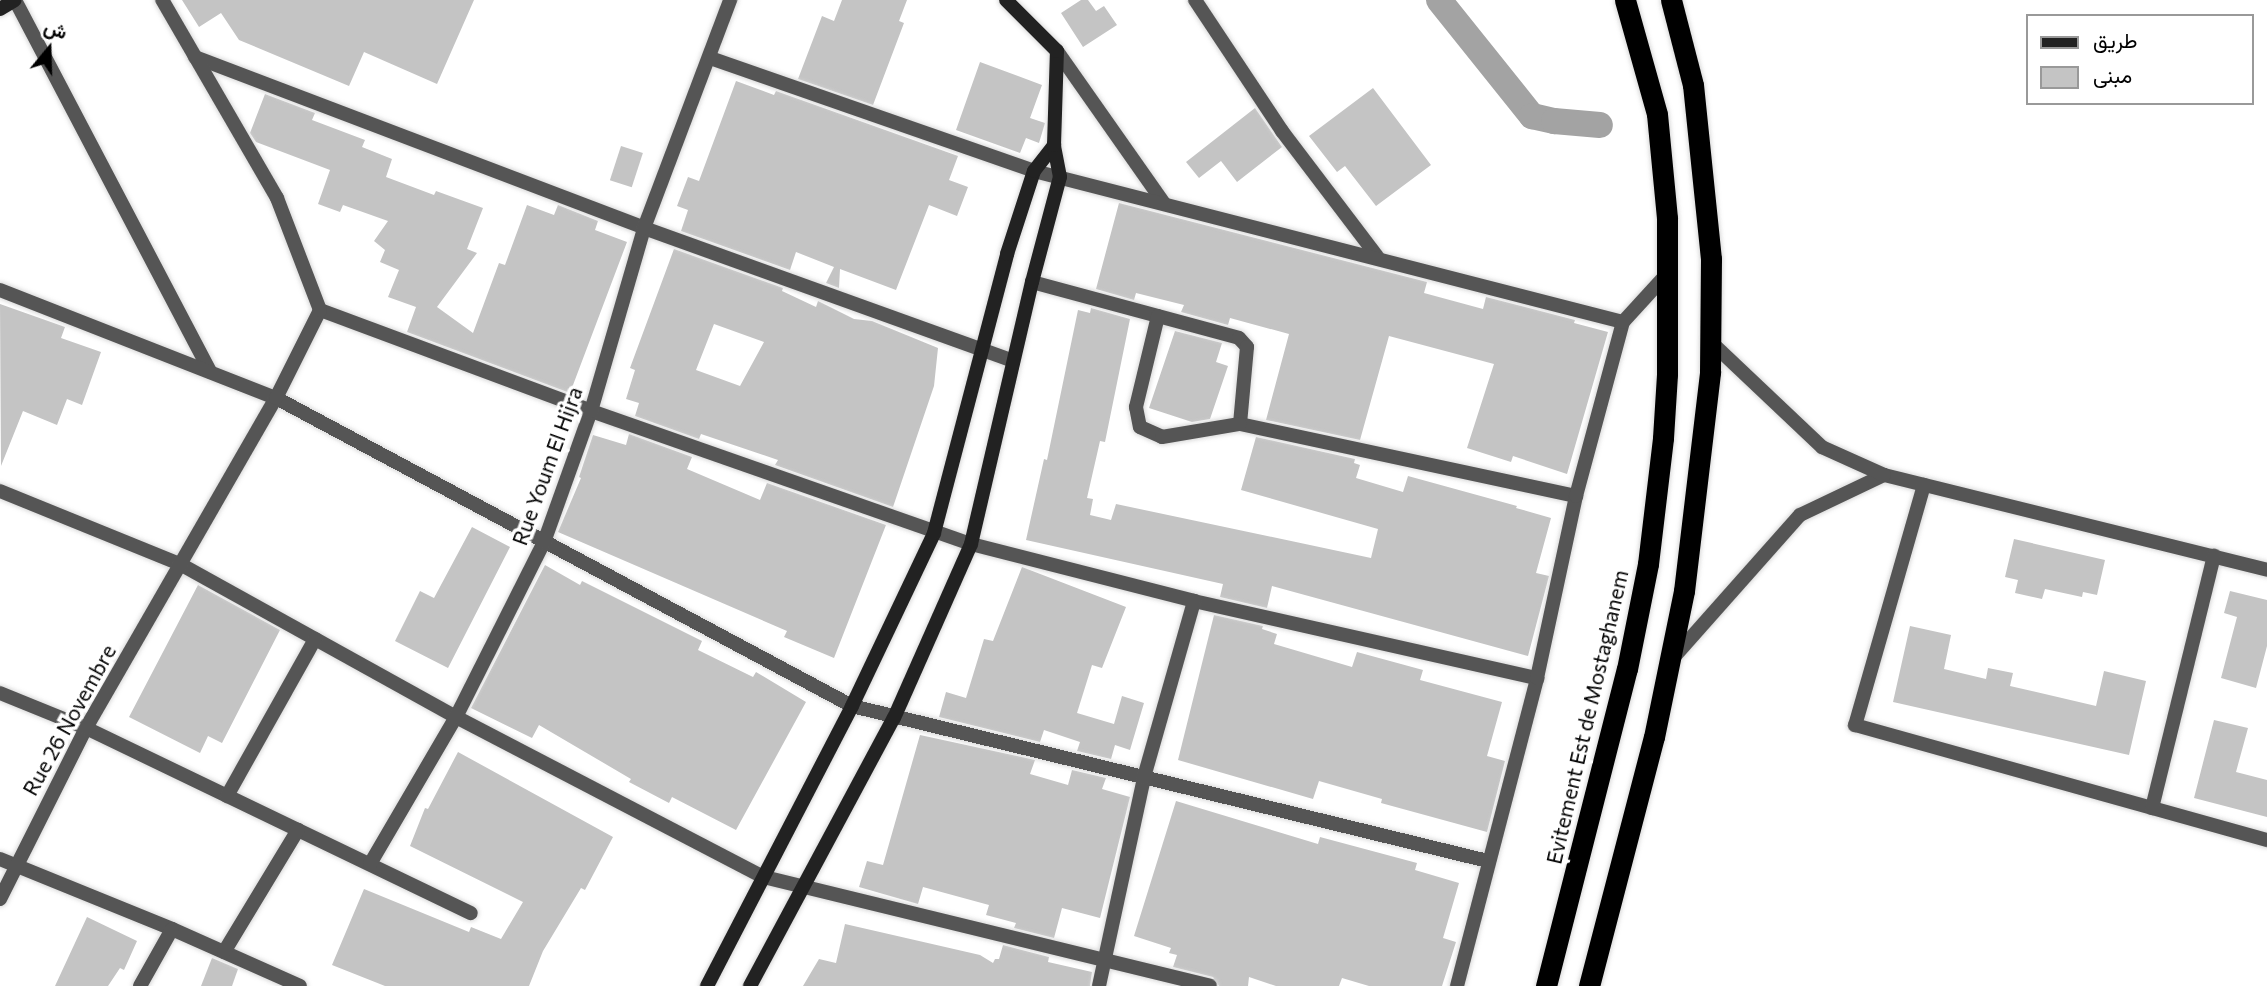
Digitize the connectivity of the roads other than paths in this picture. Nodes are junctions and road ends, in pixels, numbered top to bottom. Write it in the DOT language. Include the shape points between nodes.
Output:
graph roads {
  1 [pos="15,0"];
  2 [pos="162,0"];
  3 [pos="730,0"];
  4 [pos="1006,0"];
  5 [pos="1195,0"];
  6 [pos="1625,0"];
  7 [pos="1671,0"];
  8 [pos="0,9"];
  9 [pos="1057,51"];
  10 [pos="195,57"];
  11 [pos="710,58"];
  12 [pos="1054,145"];
  13 [pos="1034,171"];
  14 [pos="1060,177"];
  15 [pos="1164,203"];
  16 [pos="645,228"];
  17 [pos="1377,256"];
  18 [pos="1667,274"];
  19 [pos="1031,282"];
  20 [pos="0,290"];
  21 [pos="320,310"];
  22 [pos="1158,316"];
  23 [pos="1623,322"];
  24 [pos="1710,341"];
  25 [pos="980,351"];
  26 [pos="1013,361"];
  27 [pos="210,372"];
  28 [pos="276,398"];
  29 [pos="591,411"];
  30 [pos="1240,424"];
  31 [pos="1884,475"];
  32 [pos="1924,485"];
  33 [pos="0,491"];
  34 [pos="1576,496"];
  35 [pos="934,533"];
  36 [pos="544,542"];
  37 [pos="971,544"];
  38 [pos="2214,556"];
  39 [pos="180,564"];
  40 [pos="2267,570"];
  41 [pos="1194,601"];
  42 [pos="315,639"];
  43 [pos="1670,662"];
  44 [pos="1537,678"];
  45 [pos="0,694"];
  46 [pos="852,706"];
  47 [pos="456,717"];
  48 [pos="894,718"];
  49 [pos="86,728"];
  50 [pos="1144,777"];
  51 [pos="227,796"];
  52 [pos="2152,808"];
  53 [pos="298,830"];
  54 [pos="2267,840"];
  55 [pos="0,859"];
  56 [pos="1488,860"];
  57 [pos="370,864"];
  58 [pos="15,865"];
  59 [pos="764,877"];
  60 [pos="803,888"];
  61 [pos="0,899"];
  62 [pos="471,913"];
  63 [pos="172,929"];
  64 [pos="224,952"];
  65 [pos="1104,962"];
  66 [pos="140,986"];
  67 [pos="300,986"];
  68 [pos="707,986"];
  69 [pos="750,986"];
  70 [pos="1099,986"];
  71 [pos="1210,986"];
  72 [pos="1457,986"];
  73 [pos="1546,986"];
  74 [pos="1589,986"];
  1 -- 8 [label="street"];
  1 -- 27 [label="street"];
  2 -- 10 [label="street"];
  3 -- 11 [label="street, Rue Youm El Hijra"];
  4 -- 9 [label="street"];
  5 -- 17 [label="street" via="1282,131"];
  6 -- 18 [label="highway, Evitement Est de Mostaghanem" via="1657,114"];
  7 -- 24 [label="highway" via="1693,85 1711,259"];
  9 -- 12 [label="street"];
  9 -- 15 [label="street"];
  10 -- 16 [label="street"];
  10 -- 21 [label="street" via="277,198"];
  11 -- 13 [label="street"];
  11 -- 16 [label="street, Rue Youm El Hijra"];
  12 -- 13 [label="street"];
  12 -- 14 [label="street"];
  13 -- 14 [label="street"];
  13 -- 25 [label="street"];
  14 -- 15 [label="street"];
  14 -- 19 [label="street"];
  15 -- 17 [label="street"];
  16 -- 25 [label="street"];
  16 -- 29 [label="street, Rue Youm El Hijra"];
  17 -- 23 [label="street"];
  18 -- 23 [label="street"];
  18 -- 73 [label="highway, Evitement Est de Mostaghanem" via="1668,374 1648,564 1627,669"];
  19 -- 22 [label="street"];
  19 -- 26 [label="street"];
  20 -- 27 [label="street"];
  21 -- 28 [label="street, Rue 26 Novembre"];
  21 -- 29 [label="street"];
  22 -- 30 [label="street" via="1239,338 1247,347"];
  22 -- 30 [label="street" via="1136,407 1140,427 1162,437"];
  23 -- 34 [label="street"];
  24 -- 31 [label="street" via="1822,447"];
  24 -- 43 [label="highway" via="1699,481"];
  25 -- 26 [label="street"];
  25 -- 35 [label="street"];
  26 -- 37 [label="street"];
  27 -- 28 [label="street"];
  28 -- 36 [label="street"];
  28 -- 39 [label="street, Rue 26 Novembre"];
  29 -- 35 [label="street"];
  29 -- 36 [label="street, Rue Youm El Hijra"];
  30 -- 34 [label="street"];
  31 -- 32 [label="street"];
  31 -- 43 [label="street" via="1800,515"];
  32 -- 38 [label="street"];
  32 -- 52 [label="street" via="1855,725"];
  33 -- 39 [label="street"];
  34 -- 44 [label="street"];
  35 -- 37 [label="street"];
  35 -- 46 [label="street"];
  36 -- 46 [label="street"];
  36 -- 47 [label="street, Rue Youm El Hijra"];
  37 -- 41 [label="street"];
  37 -- 48 [label="street"];
  38 -- 40 [label="street"];
  38 -- 52 [label="street"];
  39 -- 42 [label="street"];
  39 -- 49 [label="street, Rue 26 Novembre"];
  41 -- 44 [label="street"];
  41 -- 50 [label="street"];
  42 -- 47 [label="street"];
  42 -- 51 [label="street"];
  43 -- 74 [label="highway"];
  44 -- 56 [label="street"];
  45 -- 49 [label="street"];
  46 -- 48 [label="street"];
  46 -- 59 [label="street"];
  47 -- 57 [label="street, Rue Youm El Hijra"];
  47 -- 59 [label="street"];
  48 -- 50 [label="street"];
  48 -- 60 [label="street"];
  49 -- 51 [label="street"];
  49 -- 58 [label="street, Rue 26 Novembre"];
  50 -- 56 [label="street"];
  50 -- 65 [label="street"];
  51 -- 53 [label="street"];
  52 -- 54 [label="street"];
  53 -- 57 [label="street"];
  53 -- 64 [label="street"];
  55 -- 58 [label="street"];
  56 -- 72 [label="street"];
  57 -- 62 [label="street"];
  58 -- 61 [label="street, Rue 26 Novembre"];
  58 -- 63 [label="street"];
  59 -- 60 [label="street"];
  59 -- 68 [label="street"];
  60 -- 65 [label="street"];
  60 -- 69 [label="street"];
  63 -- 64 [label="street"];
  63 -- 66 [label="street"];
  64 -- 67 [label="street"];
  65 -- 70 [label="street"];
  65 -- 71 [label="street"];
}
